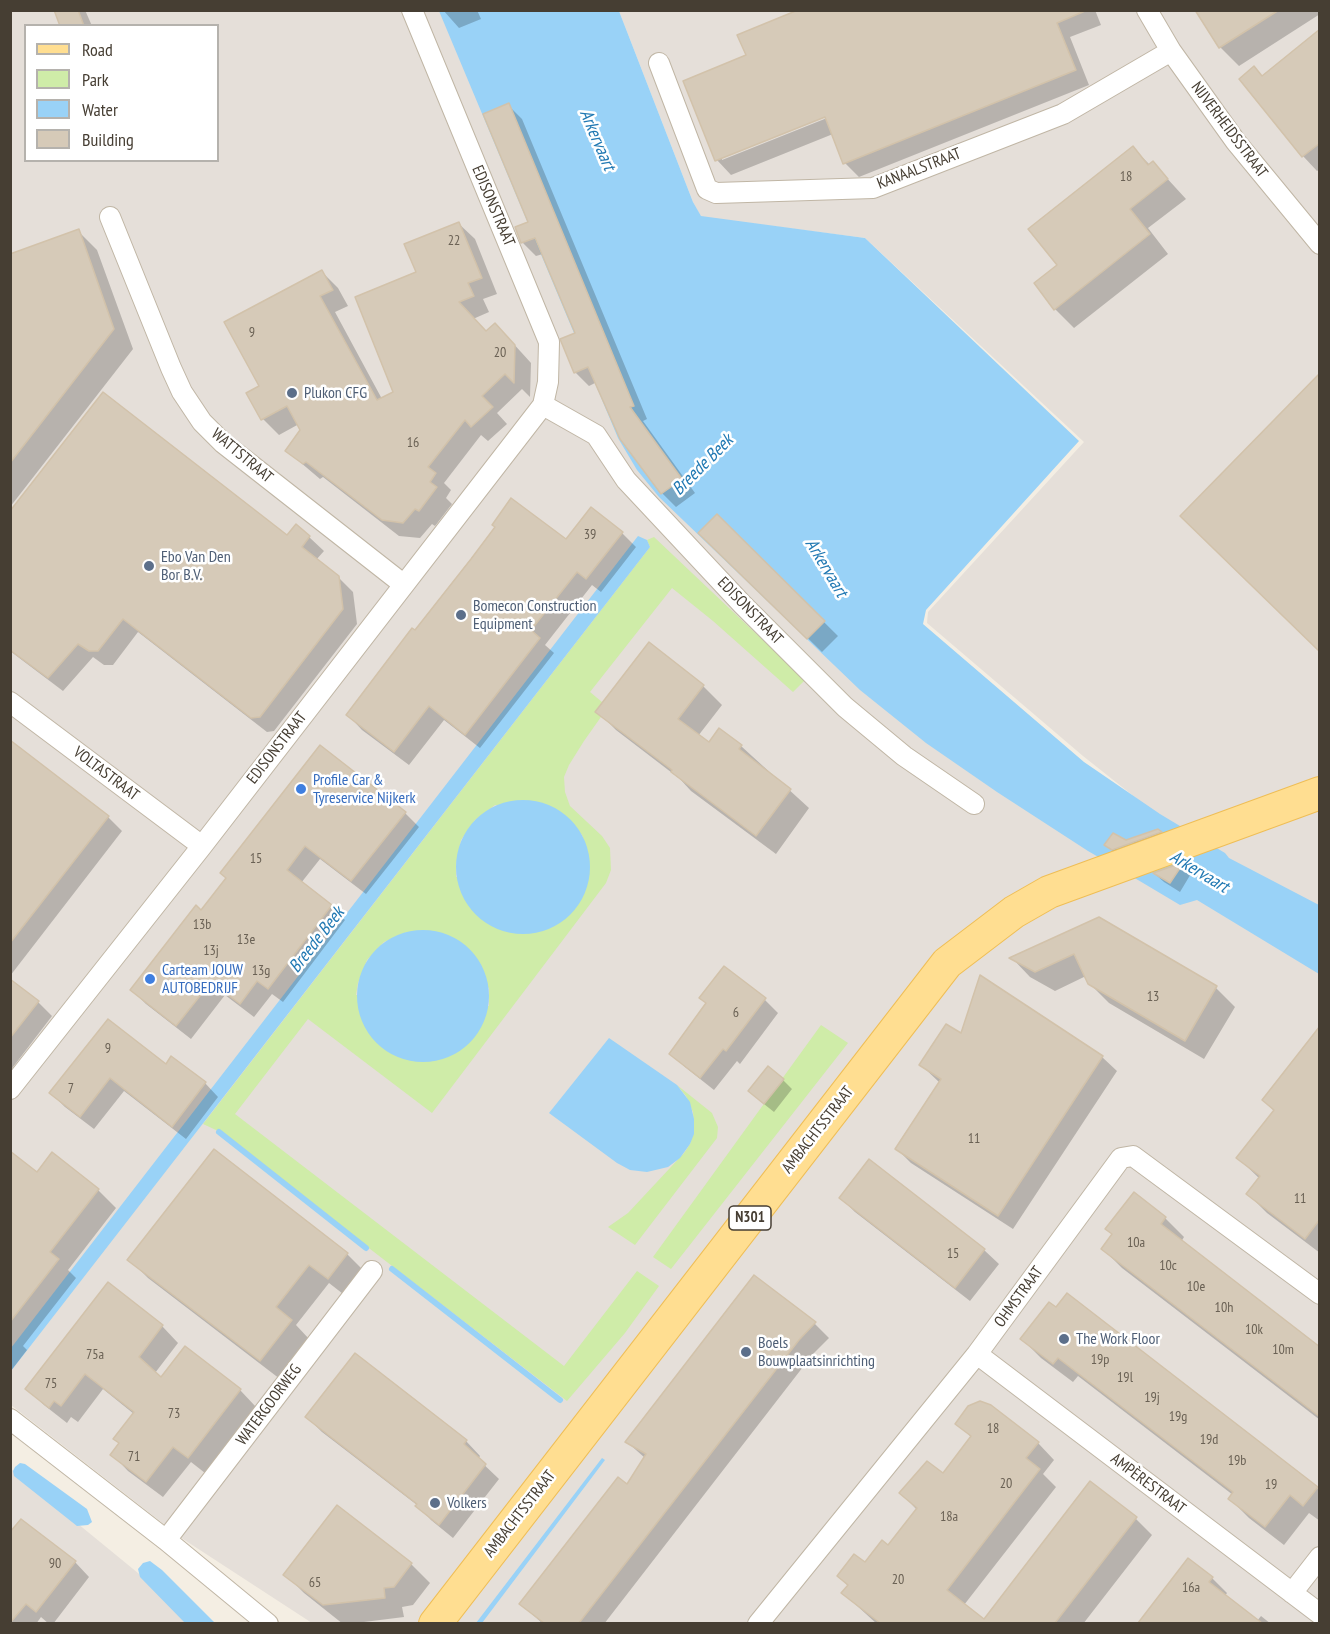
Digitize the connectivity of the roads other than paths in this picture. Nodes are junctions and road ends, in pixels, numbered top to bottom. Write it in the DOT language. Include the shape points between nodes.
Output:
graph roads {
  1 [pos="412,10"];
  2 [pos="1147,10"];
  3 [pos="1171,51"];
  4 [pos="659,63"];
  5 [pos="110,218"];
  6 [pos="1320,244"];
  7 [pos="543,405"];
  8 [pos="404,584"];
  9 [pos="10,702"];
  10 [pos="1320,793"];
  11 [pos="974,804"];
  12 [pos="202,846"];
  13 [pos="10,1089"];
  14 [pos="372,1271"];
  15 [pos="1320,1294"];
  16 [pos="977,1354"];
  17 [pos="10,1419"];
  18 [pos="166,1540"];
  19 [pos="1320,1557"];
  20 [pos="1292,1593"];
  21 [pos="1320,1614"];
  22 [pos="268,1623"];
  23 [pos="435,1623"];
  24 [pos="758,1623"];
  1 -- 7 [label="street, EDISONSTRAAT" via="549,342"];
  2 -- 3 [label="street, NIJVERHEIDSSTRAAT"];
  3 -- 4 [label="street, KANAALSTRAAT" via="1063,114 873,188 716,193 707,189"];
  3 -- 6 [label="street, NIJVERHEIDSSTRAAT" via="1236,142"];
  5 -- 8 [label="street, WATTSTRAAT" via="171,368 202,422 223,444"];
  7 -- 8 [label="street, EDISONSTRAAT"];
  7 -- 11 [label="street, EDISONSTRAAT" via="596,435 626,480 844,707 904,756"];
  8 -- 12 [label="street, EDISONSTRAAT"];
  9 -- 12 [label="street, VOLTASTRAAT"];
  10 -- 23 [label="main road, AMBACHTSSTRAAT / N301" via="1048,892 1014,912 946,963"];
  12 -- 13 [label="street, EDISONSTRAAT"];
  14 -- 18 [label="street, WATERGOORWEG"];
  15 -- 16 [label="street, OHMSTRAAT" via="1133,1156 1121,1158"];
  16 -- 20 [label="street, AMPÈRESTRAAT"];
  16 -- 24 [label="street, OHMSTRAAT"];
  17 -- 18 [label="street"];
  18 -- 22 [label="street"];
  19 -- 20 [label="street"];
  20 -- 21 [label="street, AMPÈRESTRAAT"];
}
